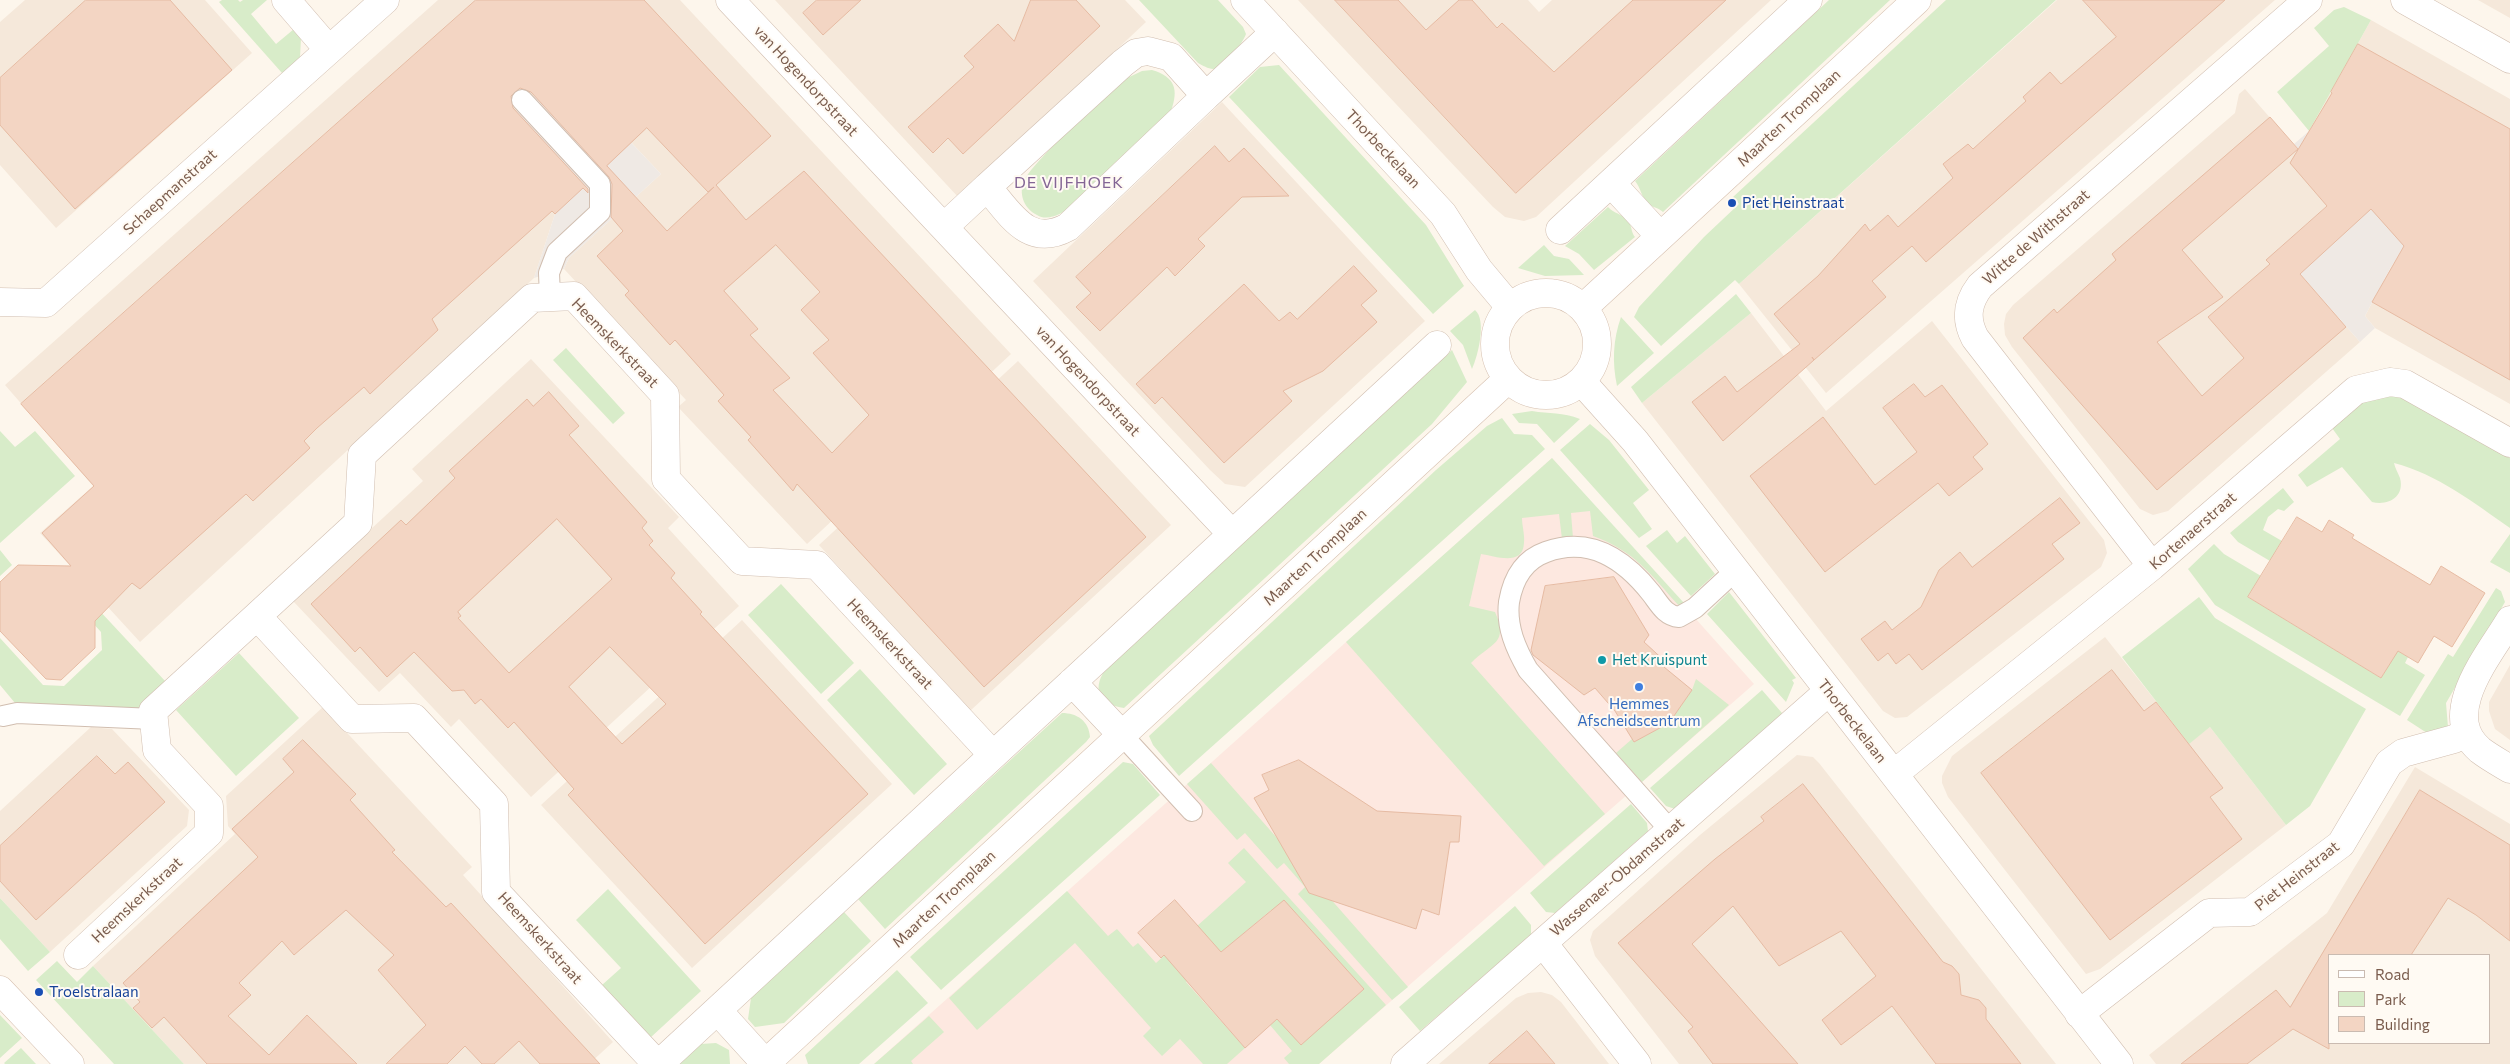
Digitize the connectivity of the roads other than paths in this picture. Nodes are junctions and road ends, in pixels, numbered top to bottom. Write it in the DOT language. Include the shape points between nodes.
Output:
graph roads {
  1 [pos="286,0"];
  2 [pos="385,0"];
  3 [pos="730,0"];
  4 [pos="1244,0"];
  5 [pos="1808,0"];
  6 [pos="1917,0"];
  7 [pos="2308,0"];
  8 [pos="2406,0"];
  9 [pos="1275,32"];
  10 [pos="329,50"];
  11 [pos="2510,59"];
  12 [pos="1206,96"];
  13 [pos="522,100"];
  14 [pos="1611,183"];
  15 [pos="987,187"];
  16 [pos="944,227"];
  17 [pos="1560,230"];
  18 [pos="1660,236"];
  19 [pos="550,297"];
  20 [pos="0,302"];
  21 [pos="1510,307"];
  22 [pos="1583,308"];
  23 [pos="1437,345"];
  24 [pos="1508,379"];
  25 [pos="1582,382"];
  26 [pos="2510,443"];
  27 [pos="1232,534"];
  28 [pos="2152,566"];
  29 [pos="1735,571"];
  30 [pos="257,616"];
  31 [pos="2510,620"];
  32 [pos="1072,682"];
  33 [pos="1828,691"];
  34 [pos="3,716"];
  35 [pos="154,719"];
  36 [pos="2467,732"];
  37 [pos="1122,734"];
  38 [pos="993,755"];
  39 [pos="2510,769"];
  40 [pos="1894,774"];
  41 [pos="1192,811"];
  42 [pos="1670,830"];
  43 [pos="1543,943"];
  44 [pos="78,955"];
  45 [pos="0,990"];
  46 [pos="718,1011"];
  47 [pos="2079,1014"];
  48 [pos="70,1064"];
  49 [pos="658,1064"];
  50 [pos="765,1064"];
  51 [pos="1404,1064"];
  52 [pos="1637,1064"];
  53 [pos="2119,1064"];
  1 -- 10 [label="street"];
  2 -- 10 [label="street, Schaepmanstraat"];
  3 -- 16 [label="street, van Hogendorpstraat"];
  4 -- 9 [label="street, Thorbeckelaan"];
  5 -- 14 [label="street"];
  6 -- 18 [label="street, Maarten Tromplaan"];
  7 -- 28 [label="street, Witte de Withstraat" via="1980,286 1970,303 1968,317 1975,338"];
  8 -- 11 [label="street"];
  9 -- 12 [label="street"];
  9 -- 21 [label="street, Thorbeckelaan" via="1443,214 1478,270"];
  10 -- 20 [label="street, Schaepmanstraat" via="46,303"];
  12 -- 15 [label="street" via="1171,57 1148,51 1136,54"];
  12 -- 15 [label="street" via="1068,228 1057,233 1044,235 1022,228"];
  13 -- 19 [label="lane" via="600,184 600,212 557,252 549,273"];
  14 -- 17 [label="street"];
  14 -- 18 [label="street"];
  15 -- 16 [label="street"];
  16 -- 27 [label="street, van Hogendorpstraat"];
  18 -- 22 [label="street, Maarten Tromplaan"];
  19 -- 30 [label="street, Heemskerkstraat" via="532,298 362,455 358,523"];
  19 -- 38 [label="street, Heemskerkstraat" via="574,296 665,395 666,479 742,560 817,565"];
  21 -- 22 [label="street" via="1533,294 1547,293 1572,299"];
  21 -- 24 [label="street" via="1500,319 1494,350 1498,365"];
  22 -- 25 [label="street" via="1591,319 1598,345 1596,358"];
  23 -- 27 [label="street"];
  24 -- 25 [label="street" via="1530,394 1544,396 1564,392"];
  24 -- 37 [label="street, Maarten Tromplaan"];
  25 -- 29 [label="street, Thorbeckelaan" via="1635,441"];
  26 -- 28 [label="street, Kortenaerstraat" via="2411,386 2390,382 2362,388 2351,394"];
  27 -- 32 [label="street"];
  28 -- 40 [label="street, Kortenaerstraat"];
  29 -- 33 [label="street, Thorbeckelaan"];
  29 -- 42 [label="lane" via="1695,608 1679,617 1665,611 1638,577 1617,559 1582,546 1552,550 1534,557 1518,574 1512,589 1509,626 1528,670"];
  30 -- 35 [label="street, Heemskerkstraat" via="153,711"];
  30 -- 49 [label="street, Heemskerkstraat" via="352,720 414,718 494,804 496,892"];
  31 -- 36 [label="street" via="2465,699"];
  32 -- 37 [label="street"];
  32 -- 38 [label="street"];
  33 -- 40 [label="street, Thorbeckelaan"];
  33 -- 42 [label="street, Wassenaer-Obdamstraat"];
  34 -- 35 [label="lane" via="16,713"];
  35 -- 44 [label="street, Heemskerkstraat" via="157,750 209,806 209,833"];
  36 -- 39 [label="street" via="2480,750"];
  36 -- 47 [label="street, Piet Heinstraat" via="2454,739 2402,753 2388,763 2341,844 2250,912 2209,912"];
  37 -- 41 [label="lane"];
  37 -- 50 [label="street, Maarten Tromplaan"];
  38 -- 46 [label="street"];
  40 -- 47 [label="street, Thorbeckelaan"];
  42 -- 43 [label="street, Wassenaer-Obdamstraat"];
  43 -- 51 [label="street, Wassenaer-Obdamstraat"];
  43 -- 52 [label="street"];
  45 -- 48 [label="street"];
  46 -- 49 [label="street"];
  46 -- 50 [label="street, Maarten Tromplaan"];
  47 -- 53 [label="street, Thorbeckelaan"];
}
